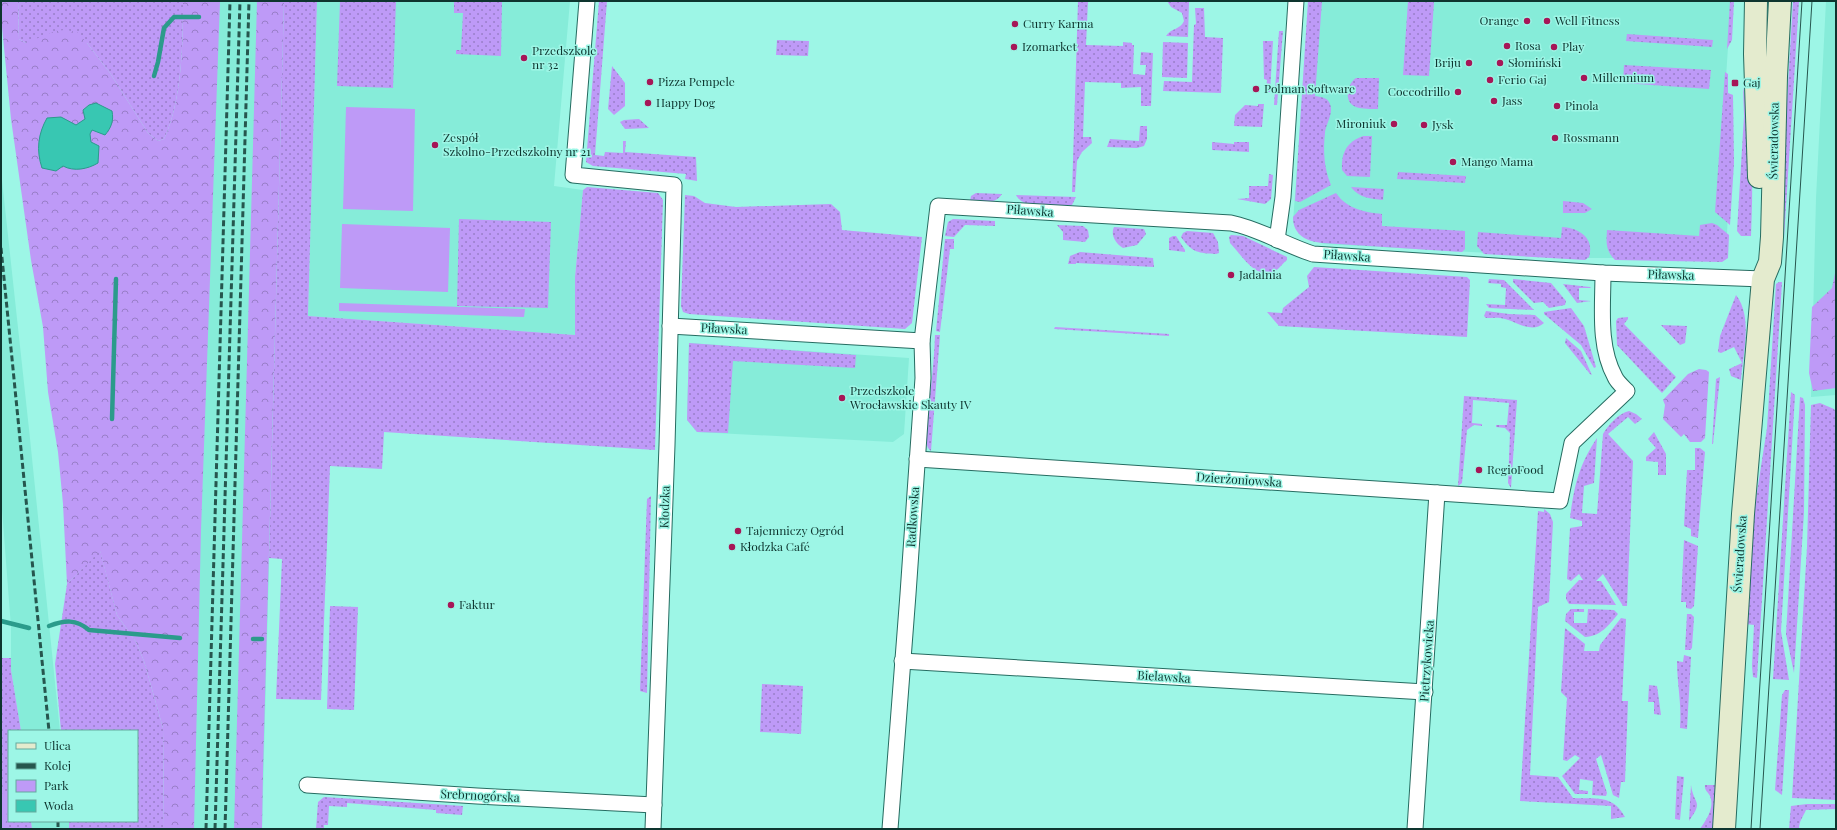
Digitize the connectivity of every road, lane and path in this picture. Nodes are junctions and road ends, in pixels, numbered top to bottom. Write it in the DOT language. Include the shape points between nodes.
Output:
graph roads {
  1 [pos="587,1"];
  2 [pos="1296,1"];
  3 [pos="1756,1"];
  4 [pos="1780,1"];
  5 [pos="938,206"];
  6 [pos="1277,240"];
  7 [pos="1603,273"];
  8 [pos="1763,279"];
  9 [pos="670,326"];
  10 [pos="922,341"];
  11 [pos="917,459"];
  12 [pos="1437,493"];
  13 [pos="902,661"];
  14 [pos="1425,692"];
  15 [pos="307,785"];
  16 [pos="654,805"];
  17 [pos="653,829"];
  18 [pos="890,829"];
  19 [pos="1415,829"];
  20 [pos="1724,829"];
  1 -- 9 [label="street, Kłodzka" via="573,175 674,185"];
  2 -- 6 [label="street" via="1283,197"];
  3 -- 8 [label="street, Świeradowska" via="1759,212 1756,264"];
  4 -- 8 [label="street, Świeradowska" via="1772,238 1770,262"];
  5 -- 6 [label="street, Piławska" via="1231,222 1247,226"];
  5 -- 10 [label="street, Radkowska"];
  6 -- 7 [label="street, Piławska" via="1313,254"];
  7 -- 8 [label="street, Piławska"];
  7 -- 12 [label="street, Dzierżoniowska" via="1602,322 1605,349 1615,378 1627,391 1572,444 1560,501"];
  8 -- 20 [label="street, Świeradowska" via="1743,514"];
  9 -- 10 [label="street, Piławska"];
  9 -- 16 [label="street, Kłodzka"];
  10 -- 11 [label="street, Radkowska" via="923,378"];
  11 -- 12 [label="street, Dzierżoniowska"];
  11 -- 13 [label="street, Radkowska"];
  12 -- 14 [label="street, Pietrzykowicka"];
  13 -- 14 [label="street, Bielawska"];
  13 -- 18 [label="street, Radkowska"];
  14 -- 19 [label="street, Pietrzykowicka"];
  15 -- 16 [label="street, Srebrnogórska"];
  16 -- 17 [label="street, Kłodzka"];
}
